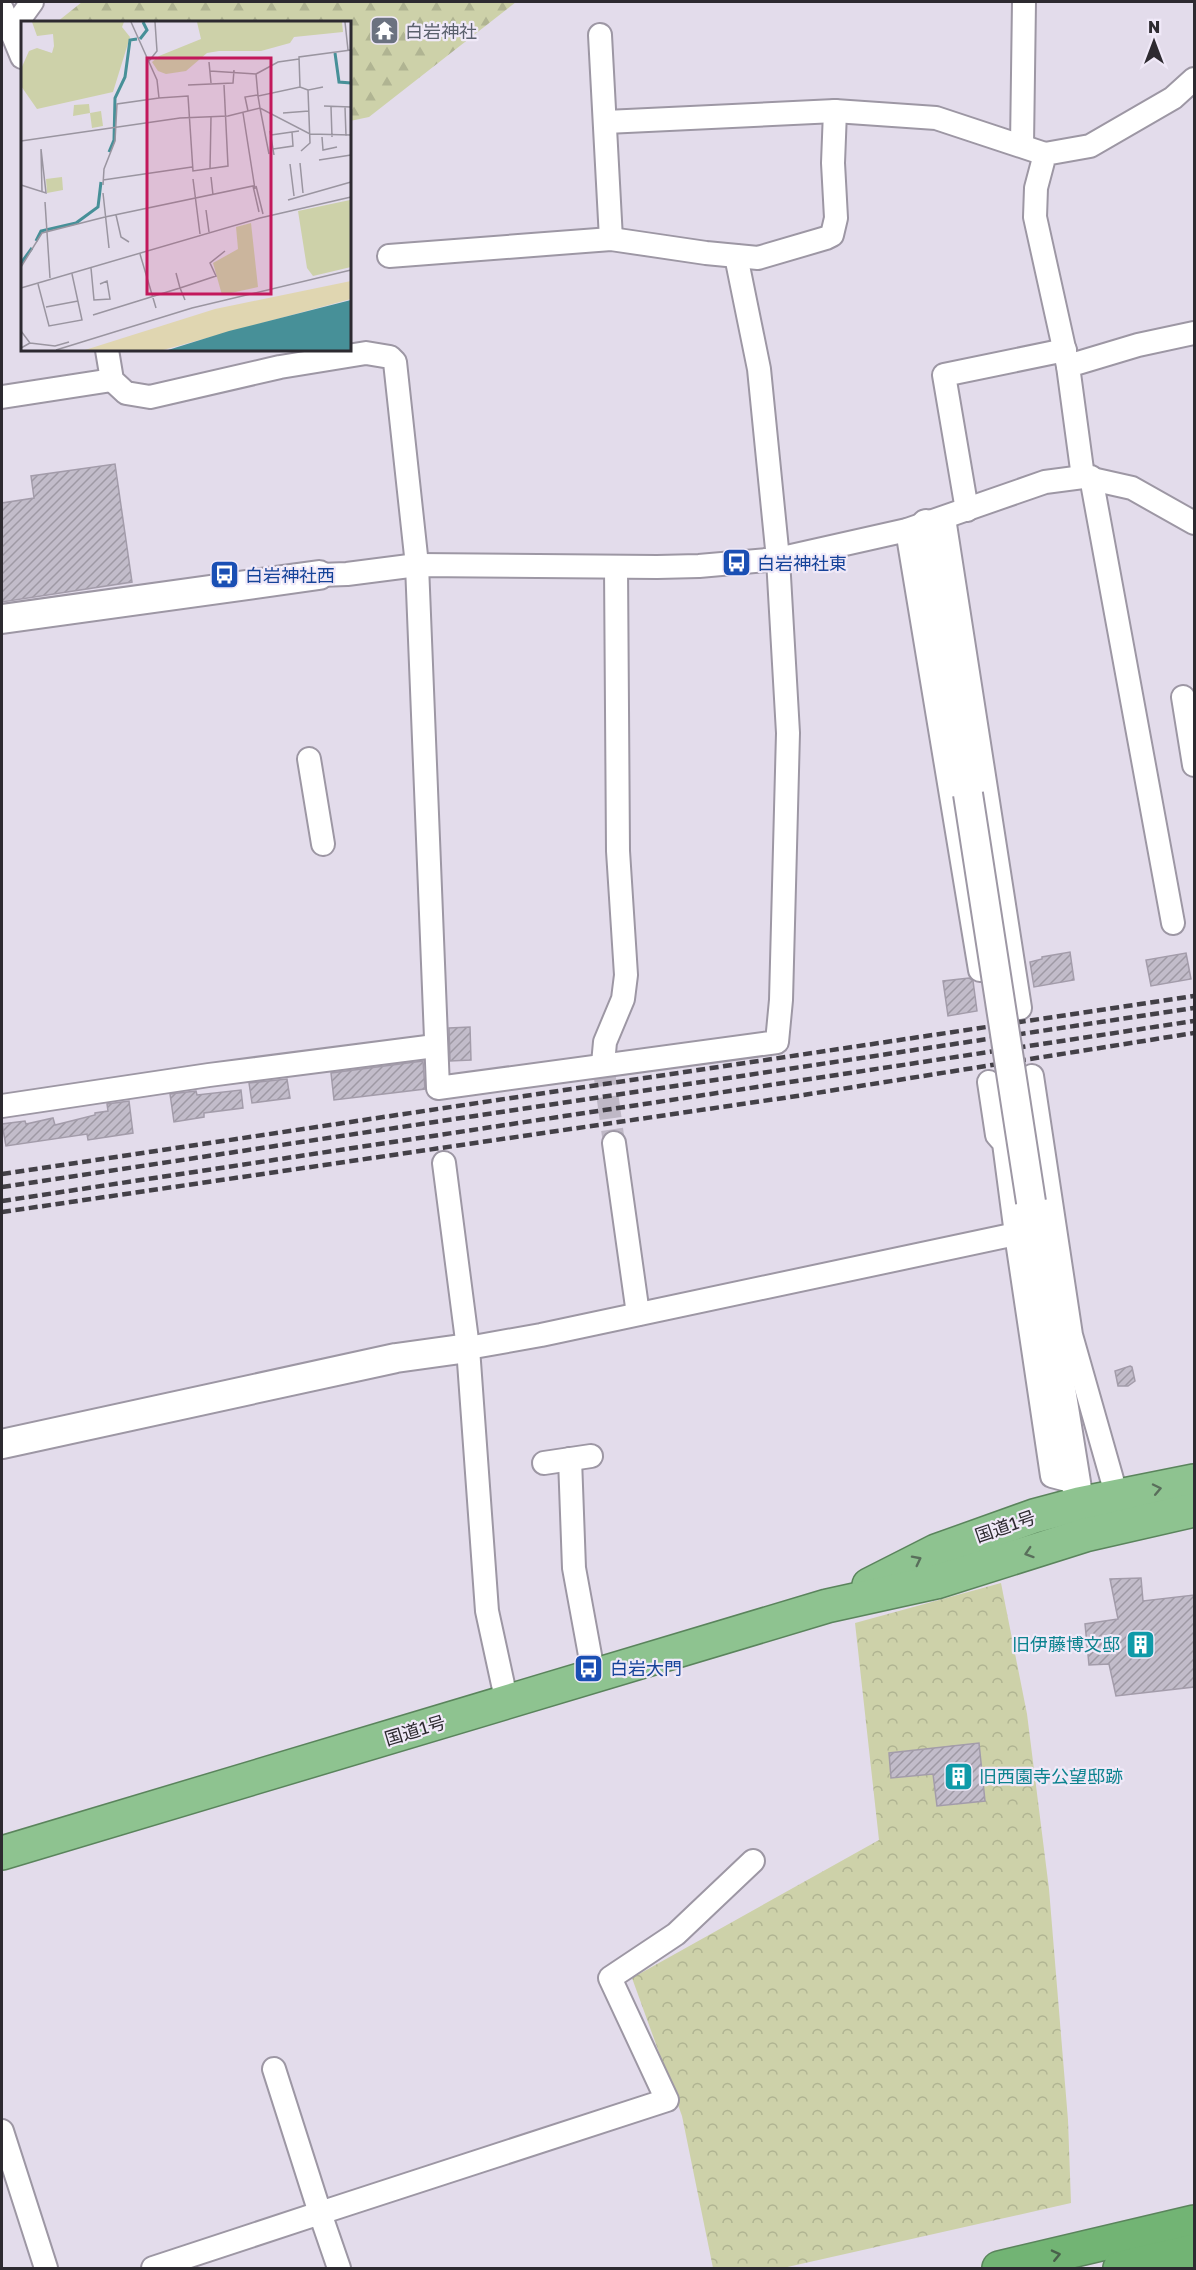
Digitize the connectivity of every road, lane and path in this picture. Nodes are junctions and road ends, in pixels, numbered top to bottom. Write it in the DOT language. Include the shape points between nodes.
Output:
graph roads {
  1 [pos="32,2"];
  2 [pos="1024,2"];
  3 [pos="2,9"];
  4 [pos="11,31"];
  5 [pos="600,35"];
  6 [pos="21,55"];
  7 [pos="1194,80"];
  8 [pos="835,111"];
  9 [pos="606,122"];
  10 [pos="1022,145"];
  11 [pos="1045,154"];
  12 [pos="611,239"];
  13 [pos="389,256"];
  14 [pos="736,256"];
  15 [pos="1194,333"];
  16 [pos="107,351"];
  17 [pos="1067,358"];
  18 [pos="112,380"];
  19 [pos="2,397"];
  20 [pos="1087,477"];
  21 [pos="967,510"];
  22 [pos="1194,523"];
  23 [pos="926,524"];
  24 [pos="778,559"];
  25 [pos="417,565"];
  26 [pos="616,567"];
  27 [pos="319,575"];
  28 [pos="2,619"];
  29 [pos="1183,697"];
  30 [pos="1192,735"];
  31 [pos="309,759"];
  32 [pos="1194,765"];
  33 [pos="323,844"];
  34 [pos="1173,923"];
  35 [pos="974,933"];
  36 [pos="1009,939"];
  37 [pos="980,970"];
  38 [pos="1020,1008"];
  39 [pos="435,1046"];
  40 [pos="603,1064"];
  41 [pos="1032,1076"];
  42 [pos="989,1083"];
  43 [pos="2,1106"];
  44 [pos="614,1143"];
  45 [pos="444,1163"];
  46 [pos="1016,1234"];
  47 [pos="638,1314"];
  48 [pos="468,1348"];
  49 [pos="2,1444"];
  50 [pos="544,1463"];
  51 [pos="1194,1481"];
  52 [pos="1077,1493"];
  53 [pos="1117,1497"];
  54 [pos="1194,1510"];
  55 [pos="1085,1535"];
  56 [pos="827,1606"];
  57 [pos="594,1677"];
  58 [pos="507,1703"];
  59 [pos="2,1853"];
  60 [pos="753,1861"];
  61 [pos="274,2069"];
  62 [pos="2,2131"];
  63 [pos="320,2214"];
  64 [pos="1194,2222"];
  65 [pos="1194,2251"];
  66 [pos="46,2268"];
  67 [pos="153,2268"];
  68 [pos="339,2268"];
  69 [pos="999,2268"];
  70 [pos="1120,2268"];
  1 -- 4 [label="street"];
  2 -- 10 [label="street"];
  3 -- 4 [label="street"];
  4 -- 6 [label="street"];
  5 -- 9 [label="street"];
  7 -- 11 [label="street" via="1173,98 1090,146"];
  8 -- 9 [label="street"];
  8 -- 10 [label="street" via="936,118"];
  8 -- 14 [label="street" via="836,218 832,235 758,258"];
  9 -- 12 [label="street"];
  10 -- 11 [label="street"];
  11 -- 17 [label="street" via="1036,188 1035,217"];
  12 -- 13 [label="street"];
  12 -- 14 [label="street"];
  14 -- 24 [label="street" via="759,369"];
  15 -- 17 [label="street"];
  16 -- 18 [label="street"];
  17 -- 20 [label="street"];
  17 -- 21 [label="street" via="944,375"];
  18 -- 19 [label="street"];
  18 -- 25 [label="street" via="126,393 150,397 280,367 366,353 390,357 396,369"];
  20 -- 21 [label="street" via="1045,482"];
  20 -- 22 [label="street" via="1132,488"];
  20 -- 34 [label="street"];
  21 -- 23 [label="street"];
  23 -- 24 [label="street"];
  23 -- 35 [label="street"];
  23 -- 36 [label="street"];
  23 -- 52 [label="street, bridge"];
  24 -- 26 [label="street" via="699,566"];
  24 -- 39 [label="street" via="788,733 777,1042 438,1088"];
  25 -- 26 [label="street"];
  25 -- 27 [label="street"];
  25 -- 39 [label="street"];
  26 -- 40 [label="street" via="618,851 626,975 623,999 605,1042"];
  27 -- 28 [label="street"];
  29 -- 30 [label="street"];
  30 -- 32 [label="street"];
  31 -- 33 [label="street"];
  35 -- 36 [label="street"];
  35 -- 37 [label="street"];
  36 -- 38 [label="street"];
  39 -- 43 [label="street"];
  41 -- 53 [label="street" via="1071,1335"];
  42 -- 46 [label="street" via="997,1136 1004,1143"];
  44 -- 47 [label="street" via="627,1272"];
  45 -- 48 [label="street"];
  46 -- 47 [label="street"];
  46 -- 52 [label="street" via="1052,1476"];
  47 -- 48 [label="street"];
  48 -- 49 [label="street" via="396,1358"];
  48 -- 58 [label="street" via="487,1611"];
  50 -- 57 [label="street" via="580,1458 574,1568"];
  53 -- 51 [label="highway, 国道1号, one-way"];
  52 -- 53 [label="highway, 国道1号"];
  52 -- 55 [label="street"];
  56 -- 52 [label="highway, 国道1号, one-way" via="936,1551 1034,1516"];
  54 -- 55 [label="highway, 国道1号"];
  55 -- 56 [label="highway, 国道1号, one-way" via="936,1582"];
  56 -- 57 [label="highway, 国道1号"];
  57 -- 58 [label="highway, 国道1号"];
  58 -- 59 [label="highway, 国道1号"];
  60 -- 63 [label="street" via="676,1934 610,1978 667,2100"];
  61 -- 63 [label="street"];
  62 -- 66 [label="street"];
  63 -- 67 [label="street"];
  63 -- 68 [label="street"];
  69 -- 64 [label="highway, one-way"];
  65 -- 70 [label="highway"];
}
